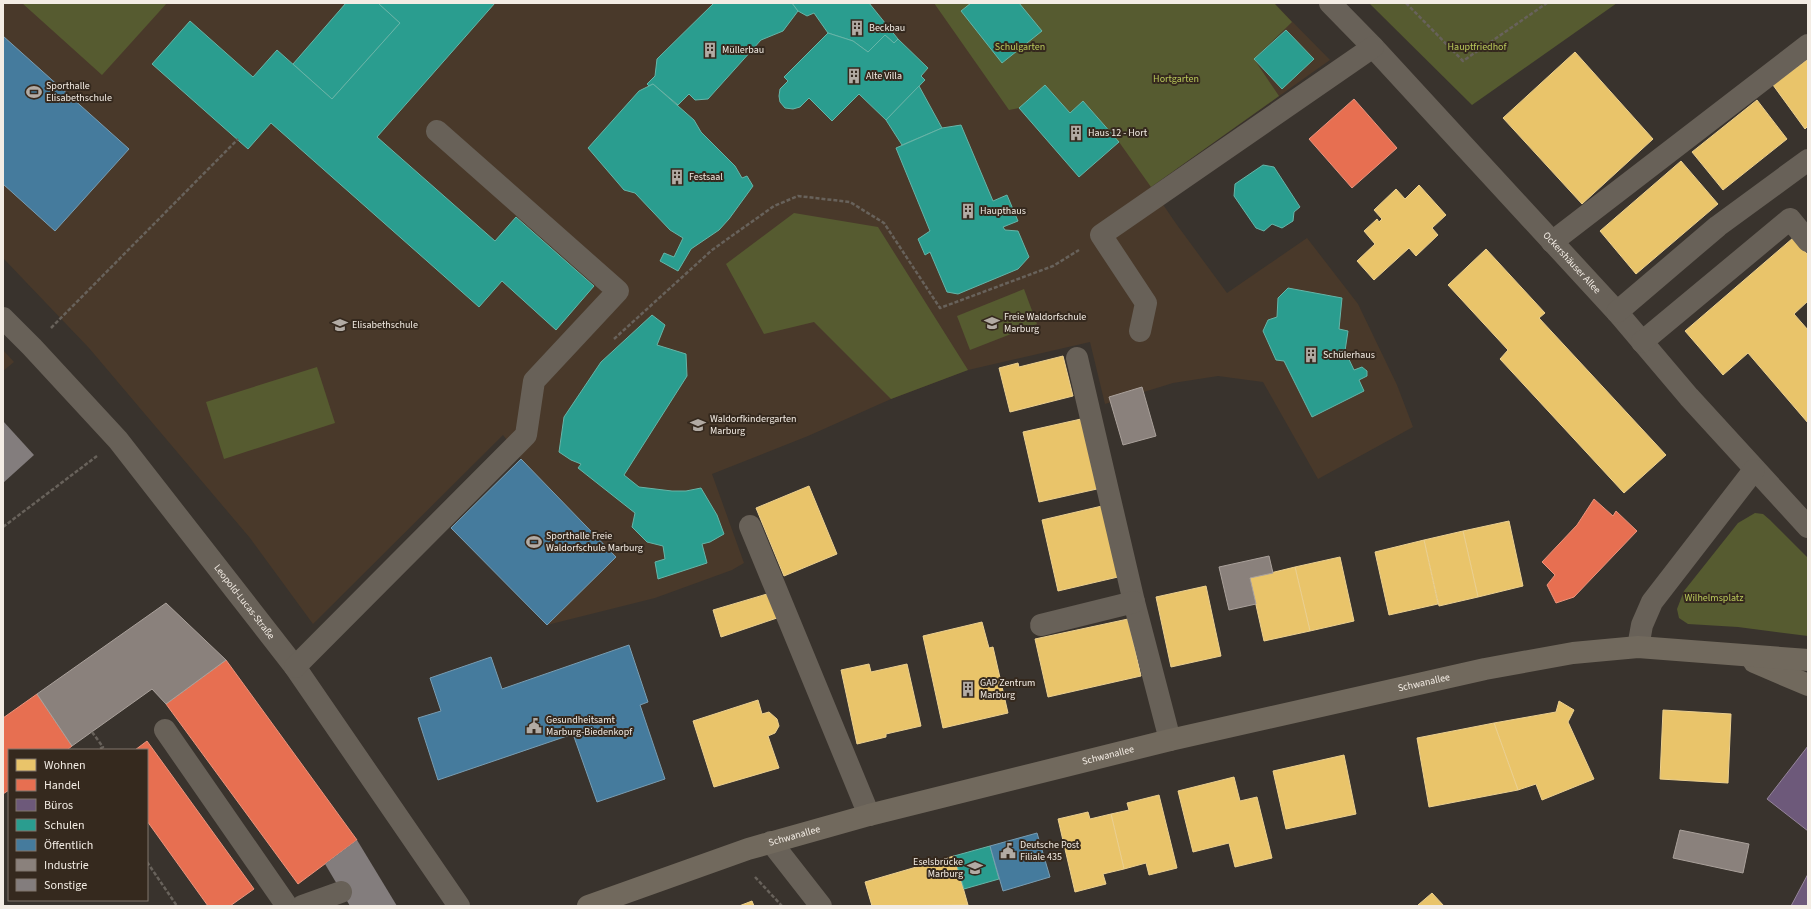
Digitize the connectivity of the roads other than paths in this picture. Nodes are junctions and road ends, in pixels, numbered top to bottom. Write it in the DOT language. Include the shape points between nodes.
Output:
graph roads {
  1 [pos="1330,3"];
  2 [pos="1808,45"];
  3 [pos="1373,47"];
  4 [pos="437,131"];
  5 [pos="1808,160"];
  6 [pos="1808,241"];
  7 [pos="1552,242"];
  8 [pos="1617,312"];
  9 [pos="3,318"];
  10 [pos="1140,331"];
  11 [pos="1642,342"];
  12 [pos="1077,358"];
  13 [pos="1754,470"];
  14 [pos="750,526"];
  15 [pos="1808,527"];
  16 [pos="1134,602"];
  17 [pos="1041,624"];
  18 [pos="1638,647"];
  19 [pos="1736,654"];
  20 [pos="1808,660"];
  21 [pos="295,667"];
  22 [pos="1808,685"];
  23 [pos="165,730"];
  24 [pos="1170,740"];
  25 [pos="869,815"];
  26 [pos="771,842"];
  27 [pos="341,892"];
  28 [pos="287,906"];
  29 [pos="302,906"];
  30 [pos="459,906"];
  31 [pos="588,906"];
  32 [pos="821,906"];
  1 -- 3 [label="street, Ockershäuser Allee"];
  2 -- 7 [label="street"];
  3 -- 7 [label="street, Ockershäuser Allee"];
  3 -- 10 [label="street" via="1101,235 1146,303"];
  4 -- 21 [label="street" via="618,291 534,381 526,435"];
  5 -- 8 [label="street" via="1718,226"];
  6 -- 11 [label="street" via="1790,219"];
  7 -- 8 [label="street, Ockershäuser Allee"];
  8 -- 11 [label="street, Ockershäuser Allee"];
  9 -- 21 [label="street, Leopold-Lucas-Straße" via="118,440"];
  11 -- 13 [label="street, Ockershäuser Allee"];
  12 -- 16 [label="street"];
  13 -- 15 [label="street, Ockershäuser Allee"];
  13 -- 18 [label="street" via="1652,602 1642,624"];
  14 -- 25 [label="street"];
  16 -- 17 [label="street"];
  16 -- 24 [label="street"];
  18 -- 19 [label="main road"];
  18 -- 24 [label="main road, Schwanallee" via="1574,653 1485,669"];
  19 -- 20 [label="main road"];
  19 -- 22 [label="main road"];
  21 -- 30 [label="street, Leopold-Lucas-Straße"];
  23 -- 28 [label="street"];
  24 -- 25 [label="main road, Schwanallee"];
  25 -- 26 [label="main road, Schwanallee"];
  26 -- 31 [label="main road, Schwanallee"];
  26 -- 32 [label="street"];
  27 -- 29 [label="street"];
}
